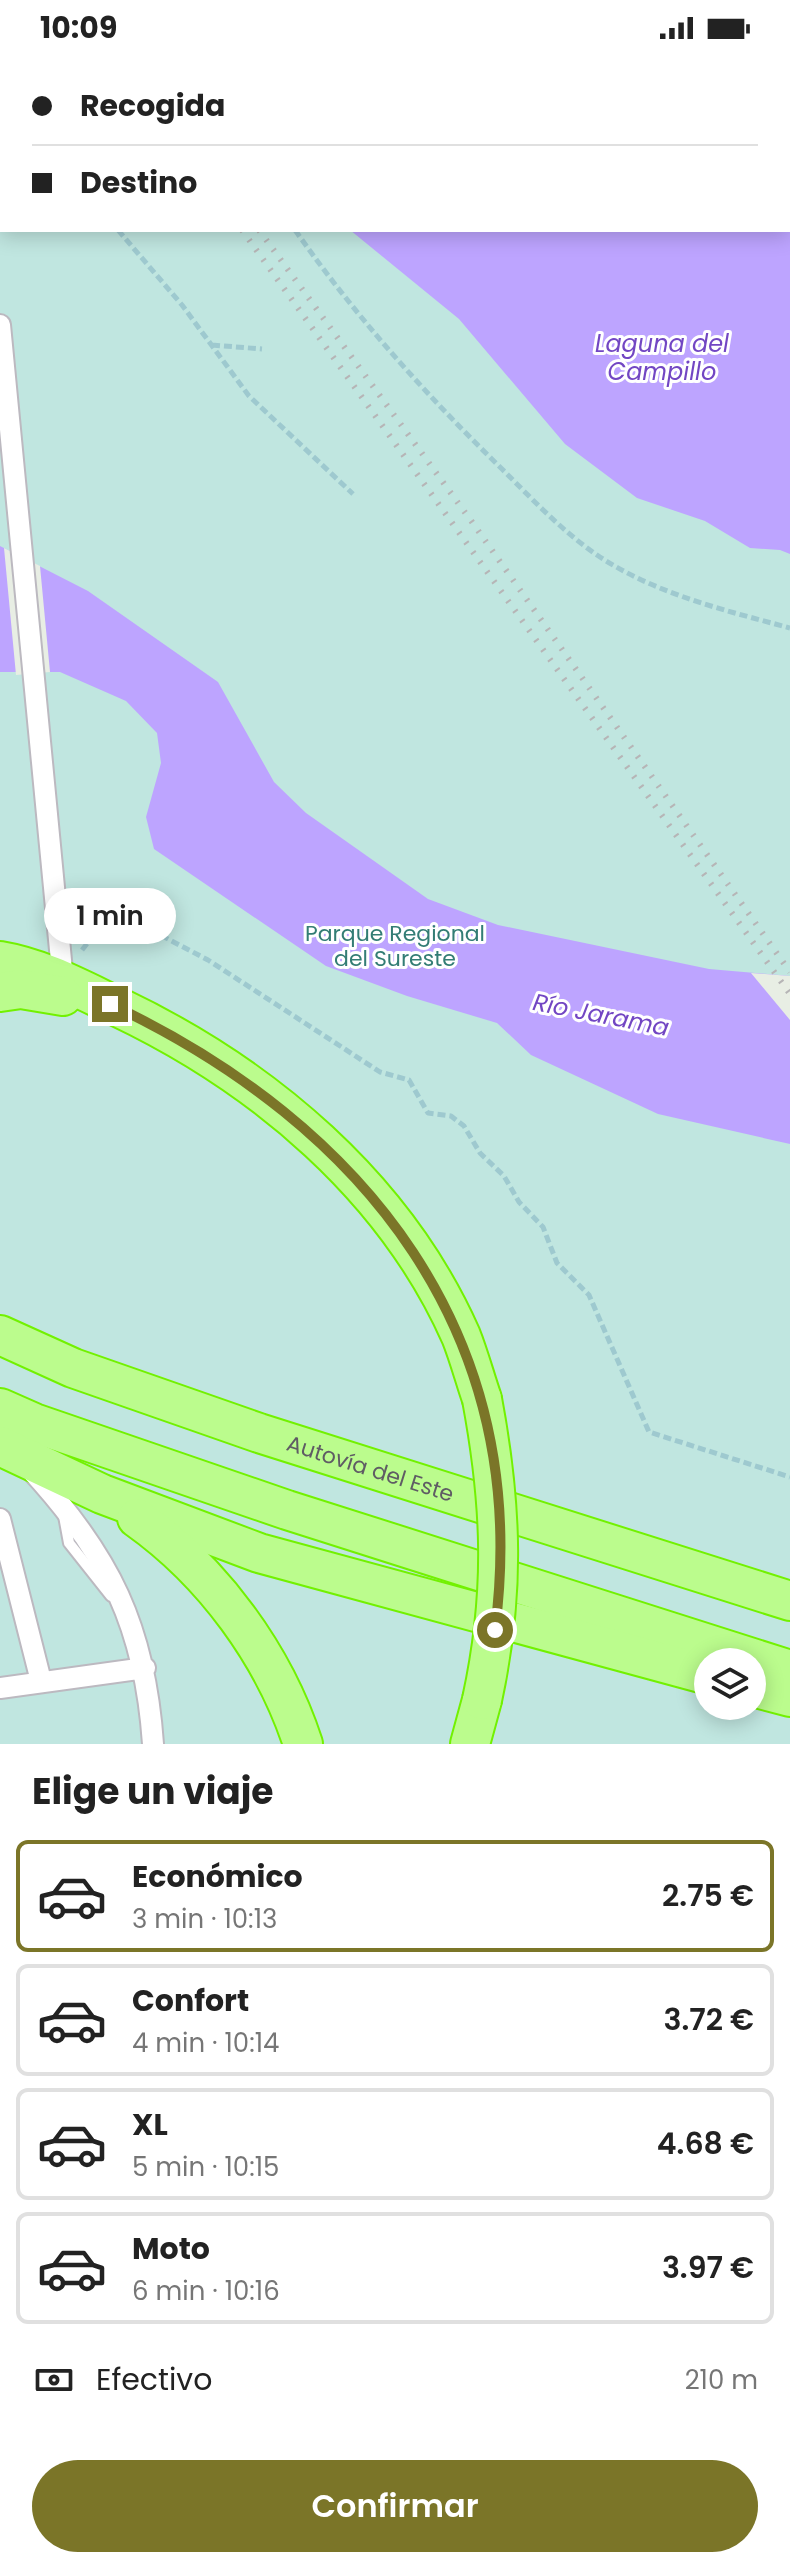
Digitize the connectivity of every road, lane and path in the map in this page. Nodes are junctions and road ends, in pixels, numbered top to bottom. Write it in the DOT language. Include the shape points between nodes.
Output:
graph roads {
  1 [pos="120,232"];
  2 [pos="296,232"];
  3 [pos="0,325"];
  4 [pos="211,345"];
  5 [pos="262,349"];
  6 [pos="353,494"];
  7 [pos="790,628"];
  8 [pos="0,952"];
  9 [pos="0,961"];
  10 [pos="69,990"];
  11 [pos="0,992"];
  12 [pos="0,1335"];
  13 [pos="0,1408"];
  14 [pos="7,1449"];
  15 [pos="790,1477"];
  16 [pos="102,1494"];
  17 [pos="0,1519"];
  18 [pos="790,1601"];
  19 [pos="145,1668"];
  20 [pos="790,1670"];
  21 [pos="694,1671"];
  22 [pos="41,1681"];
  23 [pos="0,1688"];
  24 [pos="766,1691"];
  25 [pos="790,1697"];
  26 [pos="153,1744"];
  27 [pos="303,1744"];
  28 [pos="470,1744"];
  1 -- 4 [label="path"];
  2 -- 7 [label="path" via="434,403 598,555 666,591"];
  3 -- 10 [label="street" via="57,924"];
  4 -- 5 [label="path"];
  4 -- 6 [label="path" via="249,396"];
  8 -- 10 [label="street" via="49,961"];
  9 -- 10 [label="highway" via="21,964"];
  10 -- 11 [label="highway"];
  10 -- 15 [label="path" via="77,953 97,931 126,917 208,960 380,1072 409,1080 428,1113 451,1116 464,1126 480,1153 543,1227 557,1263 589,1295 649,1432"];
  10 -- 28 [label="highway, bridge" via="157,1026 220,1062 303,1125 367,1190 424,1266 461,1337 482,1399 498,1496 501,1553 494,1638"];
  12 -- 18 [label="highway, Autovía del Este" via="73,1368 259,1433"];
  13 -- 20 [label="highway" via="287,1510"];
  14 -- 16 [label="highway"];
  14 -- 19 [label="street" via="62,1506 107,1568"];
  16 -- 21 [label="highway" via="259,1553"];
  16 -- 27 [label="highway" via="166,1538 211,1583 265,1658"];
  17 -- 22 [label="street"];
  19 -- 22 [label="street"];
  19 -- 26 [label="street"];
  22 -- 23 [label="street"];
  24 -- 25 [label="highway"];
}
